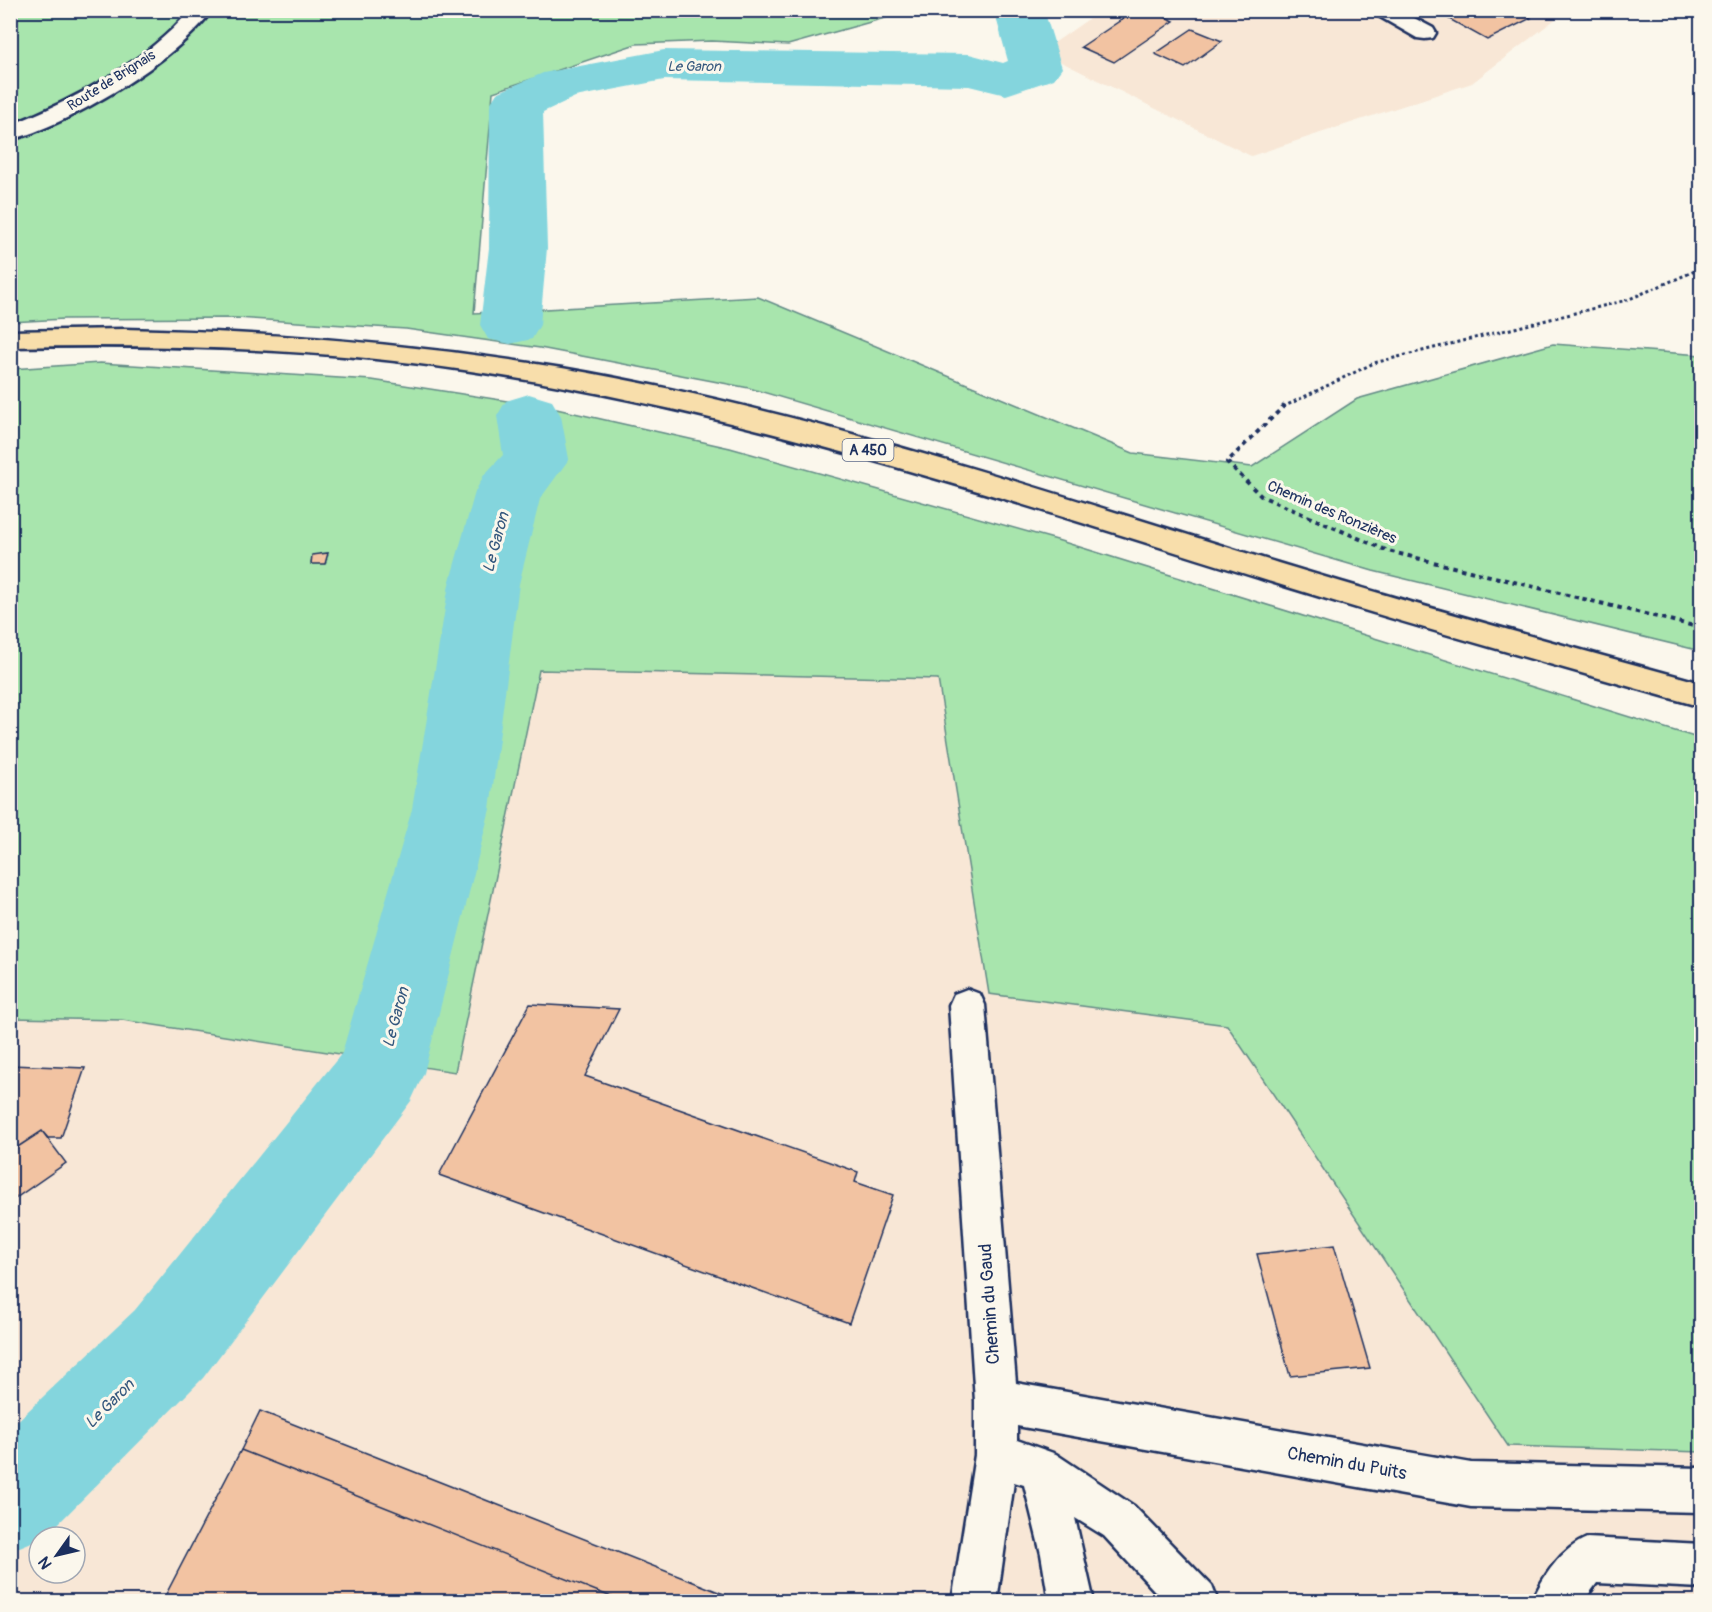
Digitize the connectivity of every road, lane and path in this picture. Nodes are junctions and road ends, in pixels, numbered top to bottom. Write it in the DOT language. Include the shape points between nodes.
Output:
graph roads {
  1 [pos="202,10"];
  2 [pos="1382,10"];
  3 [pos="1425,33"];
  4 [pos="10,133"];
  5 [pos="1701,268"];
  6 [pos="10,339"];
  7 [pos="1701,628"];
  8 [pos="1701,694"];
  9 [pos="967,1005"];
  10 [pos="996,1401"];
  11 [pos="996,1455"];
  12 [pos="1041,1468"];
  13 [pos="1701,1490"];
  14 [pos="1701,1566"];
  15 [pos="974,1602"];
  16 [pos="1072,1602"];
  17 [pos="1196,1602"];
  18 [pos="1554,1602"];
  1 -- 4 [label="street, Route de Brignais" via="167,45 125,75"];
  2 -- 3 [label="street"];
  5 -- 7 [label="path, Chemin des Ronzières" via="1627,300 1374,363 1286,404 1227,462 1261,496 1388,551"];
  6 -- 8 [label="highway, A 450" via="191,338 353,348 464,361 654,396 949,472 1365,601"];
  9 -- 10 [label="street, Chemin du Gaud"];
  10 -- 11 [label="street, Chemin du Gaud"];
  10 -- 13 [label="street, Chemin du Puits" via="1471,1485"];
  11 -- 12 [label="street"];
  11 -- 15 [label="street, Chemin du Gaud"];
  12 -- 16 [label="street"];
  12 -- 17 [label="street" via="1119,1521"];
  14 -- 18 [label="street" via="1587,1560"];
}
